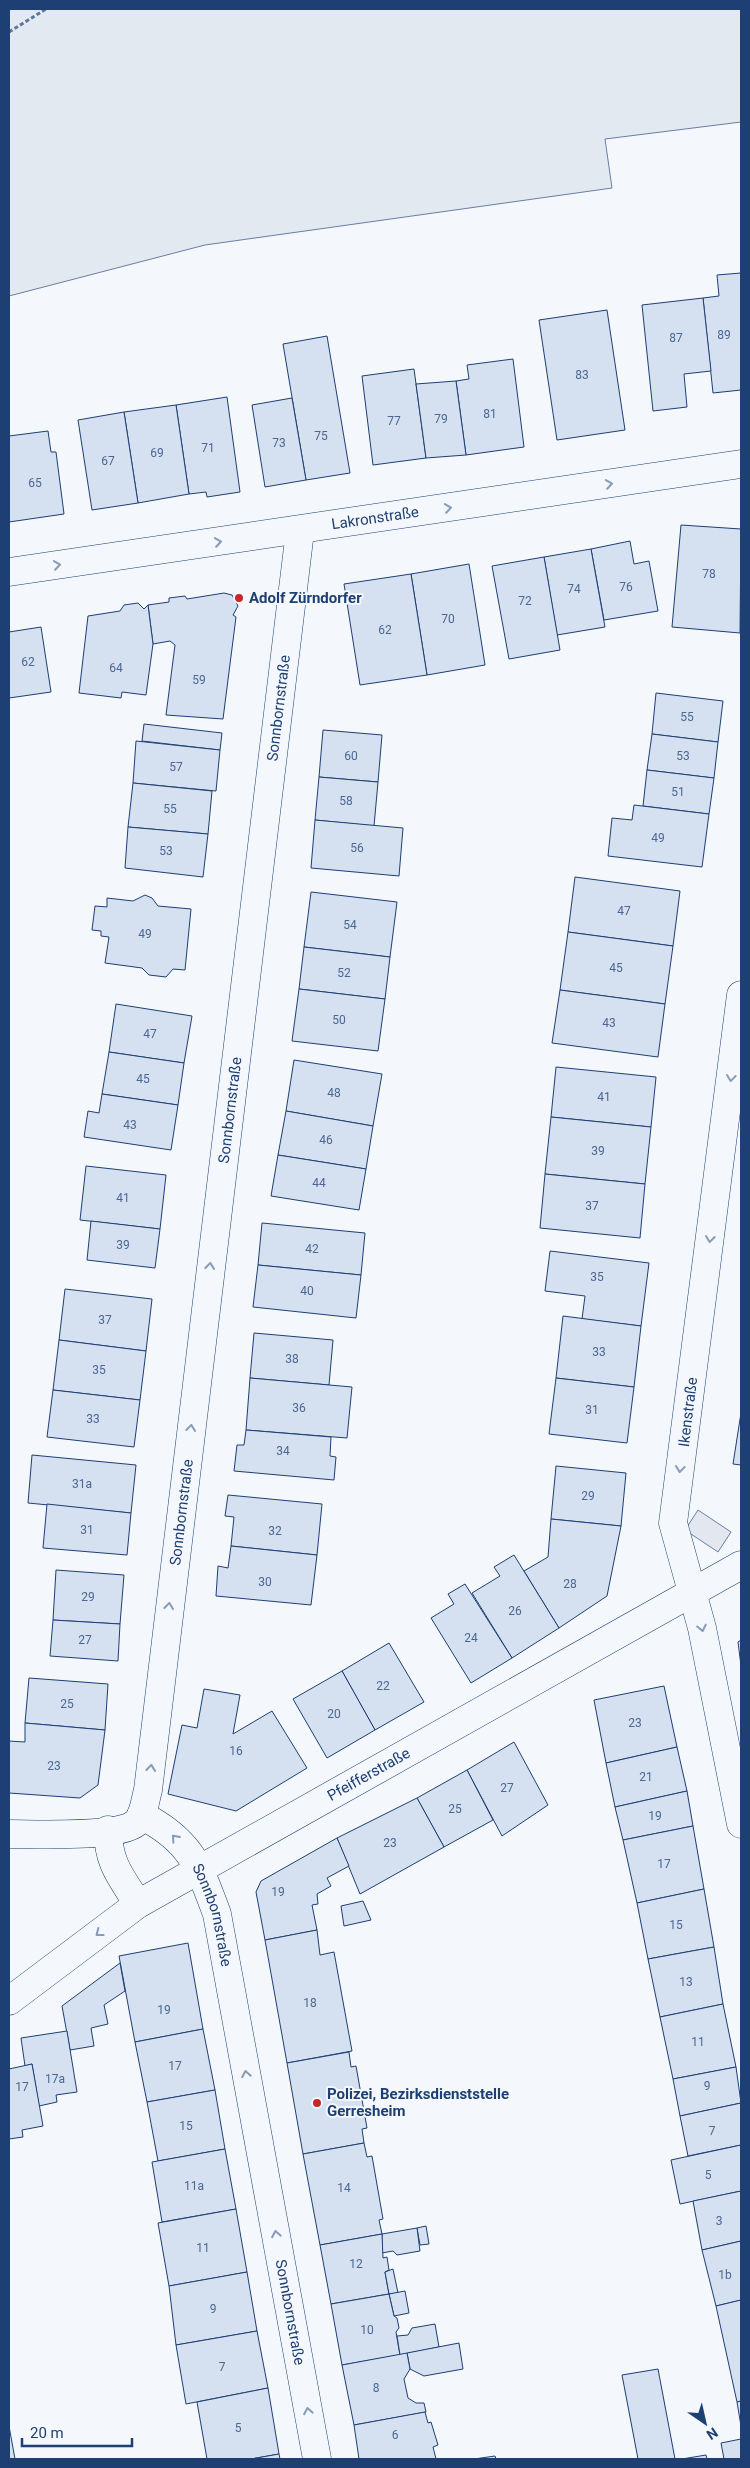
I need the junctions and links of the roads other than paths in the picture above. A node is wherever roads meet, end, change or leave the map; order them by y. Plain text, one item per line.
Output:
1 (741, 464) edge
2 (300, 531) junction
3 (9, 572) edge
4 (741, 995) edge
5 (741, 1564) edge
6 (693, 1591) junction
7 (141, 1816) junction
8 (741, 1824) edge
9 (108, 1830) junction
10 (9, 1834) edge
11 (201, 1870) junction
12 (138, 1904) junction
13 (9, 2001) edge
14 (317, 2459) edge

2 -> 1 street, Lakronstraße
3 -> 2 street, Lakronstraße
7 -> 2 street, Sonnbornstraße
4 -> 6 street, Ikenstraße
5 - 6 street, Pfeifferstraße
6 -> 8 street, Ikenstraße
6 - 11 street, Pfeifferstraße
7 - 9 street
11 -> 7 street, Sonnbornstraße
9 - 10 street
9 - 12 street
11 - 12 street, Pfeifferstraße
14 -> 11 street, Sonnbornstraße
12 -> 13 street, Pfeifferstraße

